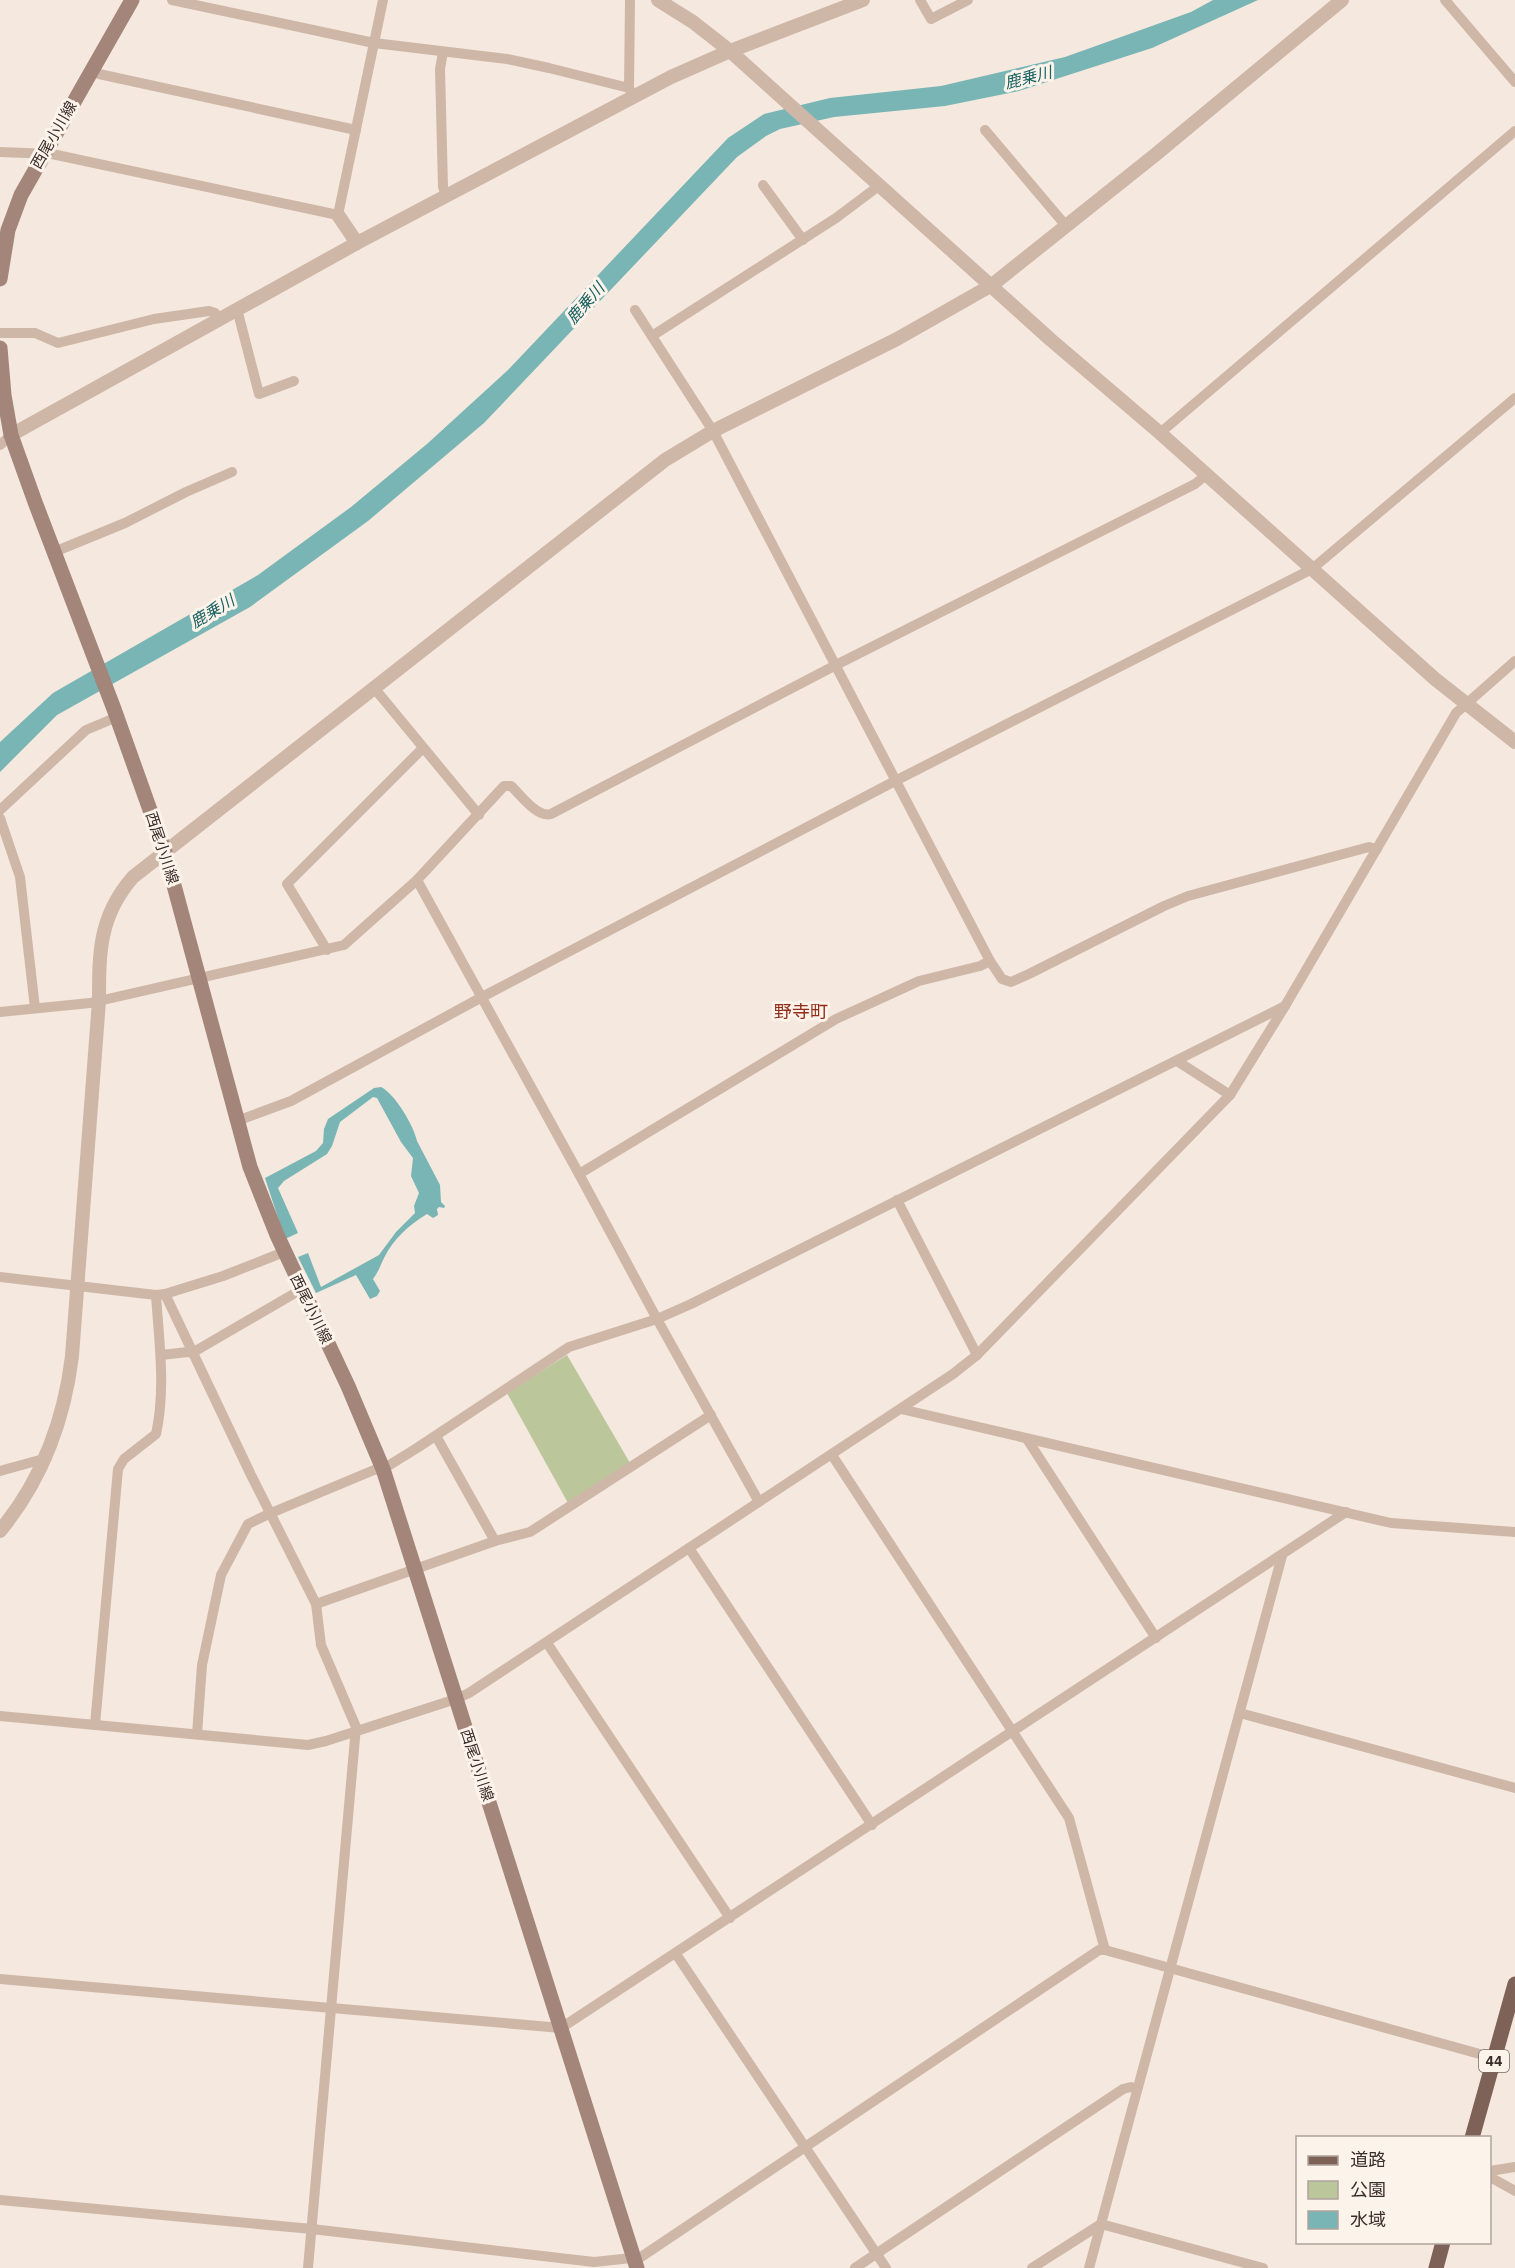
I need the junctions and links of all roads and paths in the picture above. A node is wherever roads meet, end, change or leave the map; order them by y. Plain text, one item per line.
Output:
1 (132, 0) edge
2 (172, 0) edge
3 (383, 0) edge
4 (630, 0) edge
5 (658, 0) edge
6 (863, 0) edge
7 (920, 0) edge
8 (968, 0) edge
9 (1342, 0) edge
10 (1445, 0) edge
11 (675, 4) edge
12 (374, 43) junction
13 (730, 51) junction
14 (443, 52) junction
15 (92, 71) junction
16 (1515, 82) edge
17 (631, 93) junction
18 (356, 130) junction
19 (985, 130) dead end
20 (1515, 131) edge
21 (0, 152) edge
22 (43, 154) junction
23 (763, 185) dead end
24 (880, 185) junction
25 (446, 196) junction
26 (338, 215) junction
27 (1067, 227) junction
28 (803, 240) junction
29 (357, 243) junction
30 (0, 279) edge
31 (992, 285) junction
32 (237, 309) junction
33 (635, 310) dead end
34 (220, 319) junction
35 (0, 333) edge
36 (652, 336) junction
37 (0, 348) edge
38 (294, 381) dead end
39 (1515, 398) edge
40 (713, 431) junction
41 (1160, 433) junction
42 (6, 440) edge
43 (232, 472) dead end
44 (1206, 475) junction
45 (54, 552) junction
46 (1312, 569) junction
47 (1515, 661) edge
48 (836, 665) junction
49 (375, 688) junction
50 (1465, 704) junction
51 (116, 713) junction
52 (1515, 742) edge
53 (423, 748) junction
54 (897, 780) junction
55 (0, 810) edge
56 (479, 815) junction
57 (0, 818) edge
58 (1377, 849) junction
59 (165, 852) junction
60 (417, 880) junction
61 (327, 950) junction
62 (990, 961) junction
63 (200, 978) junction
64 (482, 997) junction
65 (99, 1001) junction
66 (1285, 1006) junction
67 (35, 1008) junction
68 (0, 1012) edge
69 (1177, 1060) junction
70 (1230, 1095) junction
71 (237, 1121) junction
72 (579, 1174) junction
73 (897, 1200) junction
74 (284, 1252) junction
75 (0, 1277) edge
76 (76, 1286) junction
77 (302, 1289) junction
78 (160, 1295) junction
79 (657, 1319) junction
80 (192, 1353) junction
81 (161, 1355) junction
82 (977, 1355) junction
83 (901, 1409) junction
84 (711, 1415) junction
85 (436, 1436) junction
86 (1027, 1439) junction
87 (832, 1455) junction
88 (47, 1458) junction
89 (382, 1469) junction
90 (0, 1471) edge
91 (759, 1502) junction
92 (1346, 1512) junction
93 (271, 1513) junction
94 (0, 1531) edge
95 (1515, 1532) edge
96 (495, 1541) junction
97 (689, 1548) junction
98 (1282, 1556) junction
99 (415, 1570) junction
100 (316, 1604) junction
101 (1156, 1638) junction
102 (547, 1642) junction
103 (456, 1699) junction
104 (1240, 1713) junction
105 (0, 1716) edge
106 (95, 1725) junction
107 (1014, 1731) junction
108 (356, 1732) junction
109 (197, 1734) junction
110 (1515, 1788) edge
111 (872, 1825) junction
112 (730, 1918) junction
113 (1105, 1950) junction
114 (676, 1954) junction
115 (1171, 1969) junction
116 (0, 1979) edge
117 (1515, 1984) edge
118 (332, 2009) junction
119 (561, 2028) junction
120 (1494, 2058) junction
121 (1137, 2089) junction
122 (1473, 2136) edge
123 (805, 2148) junction
124 (1515, 2167) edge
125 (1491, 2171) edge
126 (1491, 2178) edge
127 (1515, 2191) edge
128 (0, 2200) edge
129 (1101, 2224) junction
130 (312, 2229) junction
131 (1442, 2244) edge
132 (876, 2254) junction
133 (636, 2263) edge
134 (308, 2268) edge
135 (855, 2268) edge
136 (886, 2268) edge
137 (1032, 2268) edge
138 (1089, 2268) edge
139 (1263, 2268) edge
140 (1436, 2268) edge

1 - 15 main road, 西尾小川線
2 - 12 street
3 - 12 street
4 - 17 street
5 - 11 street
6 - 13 street
7 - 8 street
9 - 27 street
10 - 16 street
11 - 13 street
12 - 14 street
12 - 18 street
13 - 17 street
13 - 24 street
14 - 17 street
14 - 25 street
15 - 18 street
15 - 22 main road, 西尾小川線
17 - 25 street
18 - 26 street
19 - 27 street
20 - 41 street
21 - 22 street
22 - 26 street
22 - 30 main road, 西尾小川線
23 - 28 street
24 - 28 street
24 - 31 street
25 - 29 street
26 - 29 street
27 - 31 street
28 - 36 street
29 - 32 street
31 - 40 street
31 - 41 street
32 - 34 street
32 - 38 street
33 - 36 street
34 - 35 street
34 - 42 street
36 - 40 street
37 - 42 main road, 西尾小川線
39 - 46 street
40 - 48 street
40 - 49 street
41 - 44 street
42 - 45 main road, 西尾小川線
43 - 45 street
44 - 46 street
44 - 48 street
45 - 51 main road, 西尾小川線
46 - 50 street
46 - 54 street
47 - 50 street
48 - 54 street
48 - 56 street
49 - 53 street
49 - 59 street
50 - 52 street
50 - 58 street
51 - 55 street
51 - 59 main road, 西尾小川線
53 - 56 street
53 - 61 street
54 - 62 street
54 - 64 street
56 - 60 street
57 - 67 street
58 - 62 street
58 - 66 street
59 - 63 main road, 西尾小川線
59 - 65 street
60 - 61 street
60 - 64 street
61 - 63 street
62 - 72 street
63 - 65 street
63 - 71 main road, 西尾小川線
64 - 71 street
64 - 72 street
65 - 67 street
65 - 76 street
66 - 69 street
66 - 70 street
67 - 68 street
69 - 70 street
69 - 73 street
70 - 82 street
71 - 74 main road, 西尾小川線
72 - 79 street
73 - 79 street
73 - 82 street
74 - 77 main road, 西尾小川線
74 - 78 street
75 - 76 street
76 - 78 street
76 - 88 street
77 - 80 street
77 - 89 main road, 西尾小川線
78 - 80 street
78 - 81 street
79 - 84 street
79 - 85 street
80 - 81 street
80 - 93 street
81 - 106 street
82 - 83 street
83 - 86 street
83 - 87 street
84 - 91 street
84 - 96 street
85 - 89 street
85 - 96 street
86 - 92 street
86 - 101 street
87 - 91 street
87 - 107 street
88 - 90 street
88 - 94 street
89 - 93 street
89 - 99 main road, 西尾小川線
91 - 97 street
92 - 95 street
92 - 98 street
93 - 100 street
93 - 109 street
96 - 99 street
97 - 102 street
97 - 111 street
98 - 101 street
98 - 104 street
99 - 100 street
99 - 103 main road, 西尾小川線
100 - 108 street
101 - 107 street
102 - 103 street
102 - 112 street
103 - 108 street
103 - 119 main road, 西尾小川線
104 - 110 street
104 - 115 street
105 - 106 street
106 - 109 street
107 - 111 street
107 - 113 street
108 - 109 street
108 - 118 street
111 - 112 street
112 - 114 street
113 - 115 street
113 - 123 street
114 - 119 street
114 - 123 street
115 - 120 street
115 - 121 street
116 - 118 street
117 - 120 main road, 44
118 - 119 street
118 - 130 street
119 - 133 main road, 西尾小川線
120 - 122 main road, 44
121 - 129 street
121 - 132 street
123 - 132 street
123 - 133 street
124 - 125 street
126 - 127 street
128 - 130 street
129 - 137 street
129 - 138 street
129 - 139 street
130 - 133 street
130 - 134 street
131 - 140 main road
132 - 135 street
132 - 136 street

